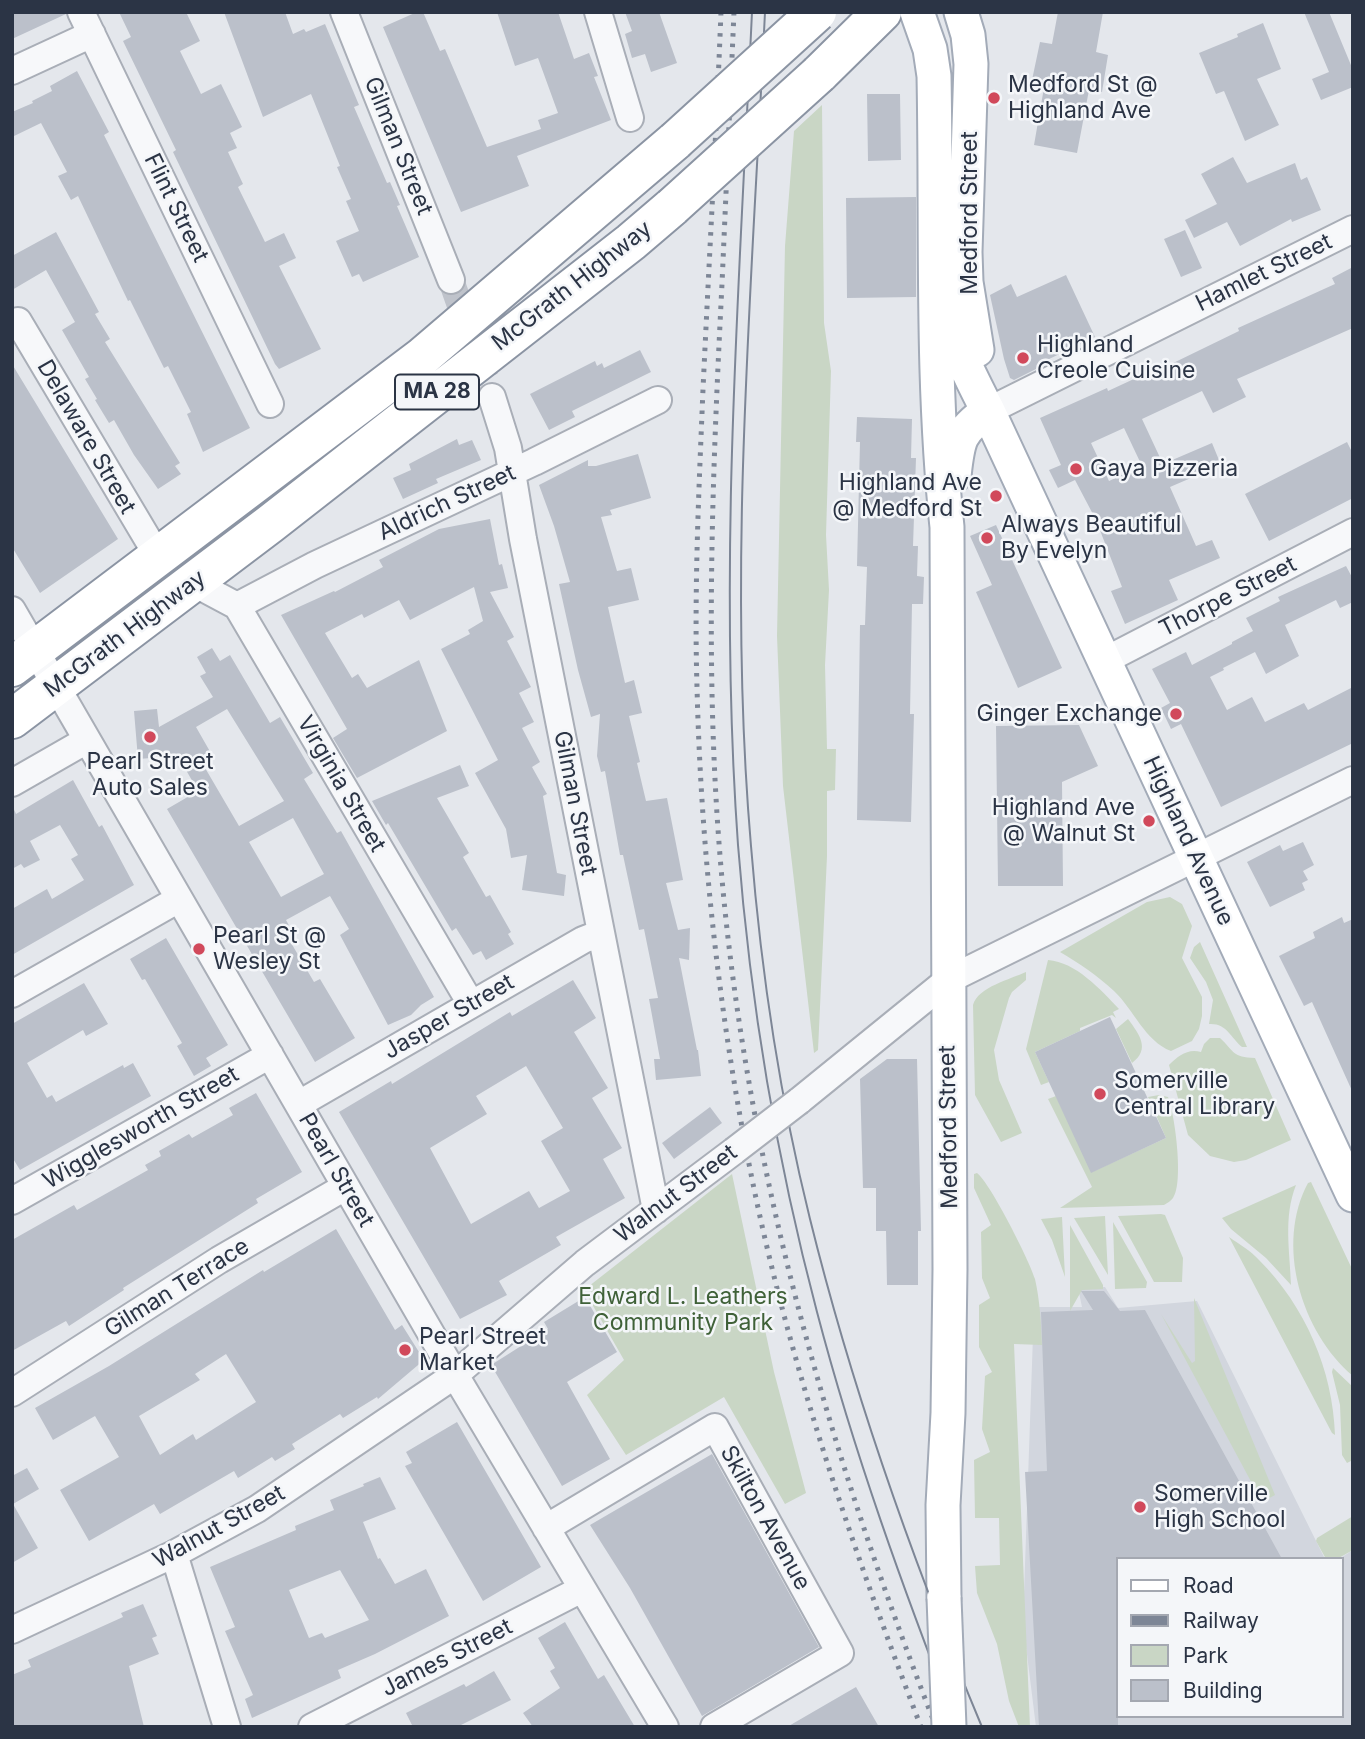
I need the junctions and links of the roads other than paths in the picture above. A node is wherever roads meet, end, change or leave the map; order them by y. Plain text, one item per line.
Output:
1 (344, 12) edge
2 (598, 12) edge
3 (817, 12) edge
4 (882, 12) edge
5 (917, 12) edge
6 (961, 12) edge
7 (87, 23) edge
8 (12, 71) edge
9 (630, 118) dead end
10 (1353, 229) edge
11 (935, 252) junction
12 (452, 280) tunnel mouth
13 (12, 324) edge
14 (492, 397) tunnel mouth
15 (659, 400) dead end
16 (270, 404) dead end
17 (988, 411) junction
18 (511, 473) junction
19 (947, 527) junction
20 (1353, 532) edge
21 (159, 558) junction
22 (192, 582) junction
23 (237, 606) junction
24 (12, 610) edge
25 (23, 658) edge
26 (1104, 661) junction
27 (56, 687) junction
28 (12, 719) edge
29 (88, 740) junction
30 (1353, 780) edge
31 (12, 783) edge
32 (1196, 858) junction
33 (179, 899) junction
34 (601, 933) junction
35 (948, 981) junction
36 (12, 994) edge
37 (471, 1004) junction
38 (270, 1055) junction
39 (299, 1104) junction
40 (345, 1187) junction
41 (1353, 1195) edge
42 (12, 1201) edge
43 (656, 1210) junction
44 (455, 1375) junction
45 (12, 1393) edge
46 (546, 1528) junction
47 (174, 1554) junction
48 (582, 1589) junction
49 (12, 1630) edge
50 (227, 1727) edge
51 (312, 1727) edge
52 (665, 1727) edge
53 (714, 1727) edge
54 (949, 1727) edge

1 - 12 street, Gilman Street
2 - 9 street
3 - 21 highway, McGrath Highway / MA 28, bridge
4 - 22 highway, McGrath Highway / MA 28, bridge
5 - 11 main road, Medford Street
6 - 17 main road, Medford Street
7 - 8 street
7 - 16 street, Flint Street
10 - 17 street, Hamlet Street
11 - 17 main road, Highland Avenue
11 - 19 main road, Medford Street
13 - 21 street, Delaware Street
14 - 18 street, Gilman Street
15 - 18 street, Aldrich Street
17 - 19 main road, Medford Street
17 - 26 main road, Highland Avenue
18 - 23 street, Aldrich Street
18 - 34 street, Gilman Street
19 - 35 main road, Medford Street
20 - 26 street, Thorpe Street
21 - 25 highway, McGrath Highway / MA 28
22 - 23 street
22 - 27 highway, McGrath Highway / MA 28
23 - 37 street, Virginia Street
24 - 25 street, Pearl Street
25 - 27 street, Pearl Street
26 - 32 main road, Highland Avenue
27 - 28 highway, McGrath Highway / MA 28
27 - 29 street, Pearl Street
29 - 31 street
29 - 33 street, Pearl Street
30 - 32 street, Walnut Street
32 - 35 street, Walnut Street
32 - 41 main road, Highland Avenue
33 - 36 street
33 - 38 street, Pearl Street
34 - 37 street, Jasper Street
34 - 43 street, Gilman Street
35 - 43 street, Walnut Street, bridge
35 - 54 main road, Medford Street, bridge
37 - 39 street, Jasper Street
38 - 39 street, Pearl Street
38 - 42 street, Wigglesworth Street
39 - 40 street, Pearl Street
40 - 44 street, Pearl Street
40 - 45 street, Gilman Terrace
43 - 44 street, Walnut Street
44 - 46 street, Pearl Street
44 - 47 street, Walnut Street
46 - 48 street, Pearl Street
46 - 53 street, Skilton Avenue
47 - 49 street, Walnut Street
47 - 50 street
48 - 51 street, James Street
48 - 52 street, Pearl Street

